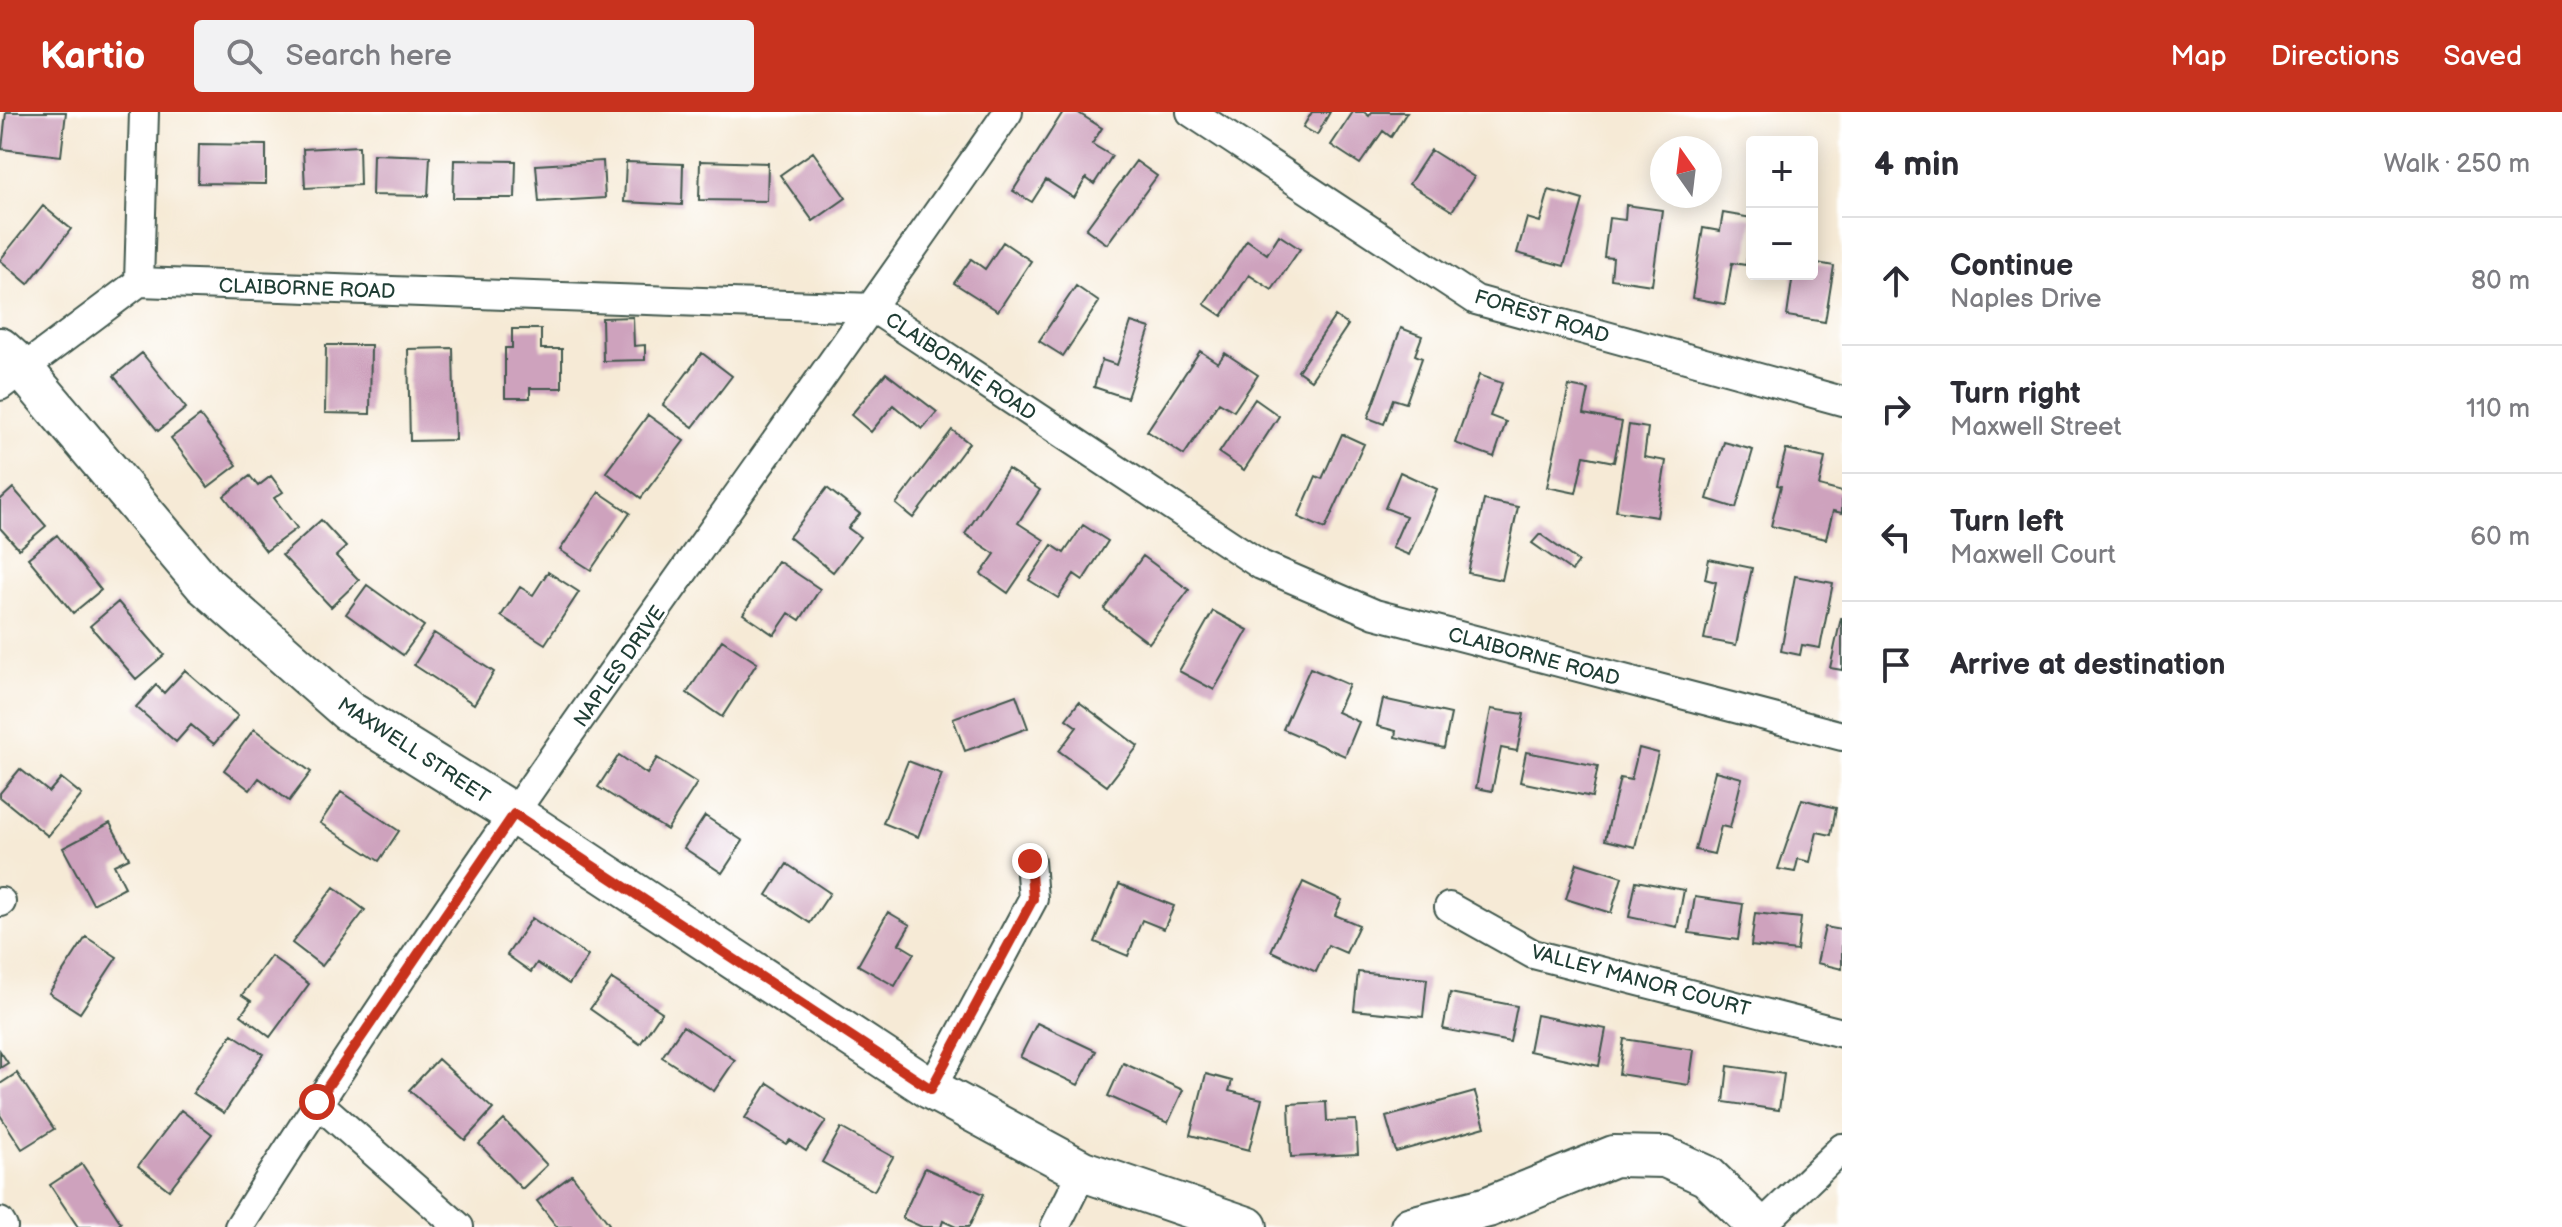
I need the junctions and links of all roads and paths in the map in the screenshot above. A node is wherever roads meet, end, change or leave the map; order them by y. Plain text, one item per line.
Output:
1 (144, 112) edge
2 (1008, 112) edge
3 (1191, 112) edge
4 (139, 282) junction
5 (873, 308) junction
6 (7, 367) edge
7 (1842, 401) edge
8 (1842, 736) edge
9 (514, 814) junction
10 (1030, 861) dead end
11 (1449, 907) dead end
12 (1842, 1033) edge
13 (931, 1089) junction
14 (317, 1102) junction
15 (1842, 1148) edge
16 (1083, 1171) junction
17 (239, 1227) edge
18 (459, 1227) edge
19 (1055, 1227) edge
20 (1247, 1227) edge
21 (1411, 1227) edge
22 (1760, 1227) edge

1 - 4 street
2 - 5 street, NAPLES DRIVE
3 - 7 street, FOREST ROAD
4 - 5 street, CLAIBORNE ROAD
4 - 6 street
5 - 8 street, CLAIBORNE ROAD
5 - 9 street, NAPLES DRIVE
6 - 9 street, MAXWELL STREET
9 - 13 street, MAXWELL STREET
9 - 14 street, NAPLES DRIVE
10 - 13 street
11 - 12 street, VALLEY MANOR COURT
13 - 16 street, MAXWELL STREET
14 - 17 street, NAPLES DRIVE
14 - 18 street
15 - 22 street
16 - 19 street
16 - 20 street, MAXWELL STREET
21 - 22 street

